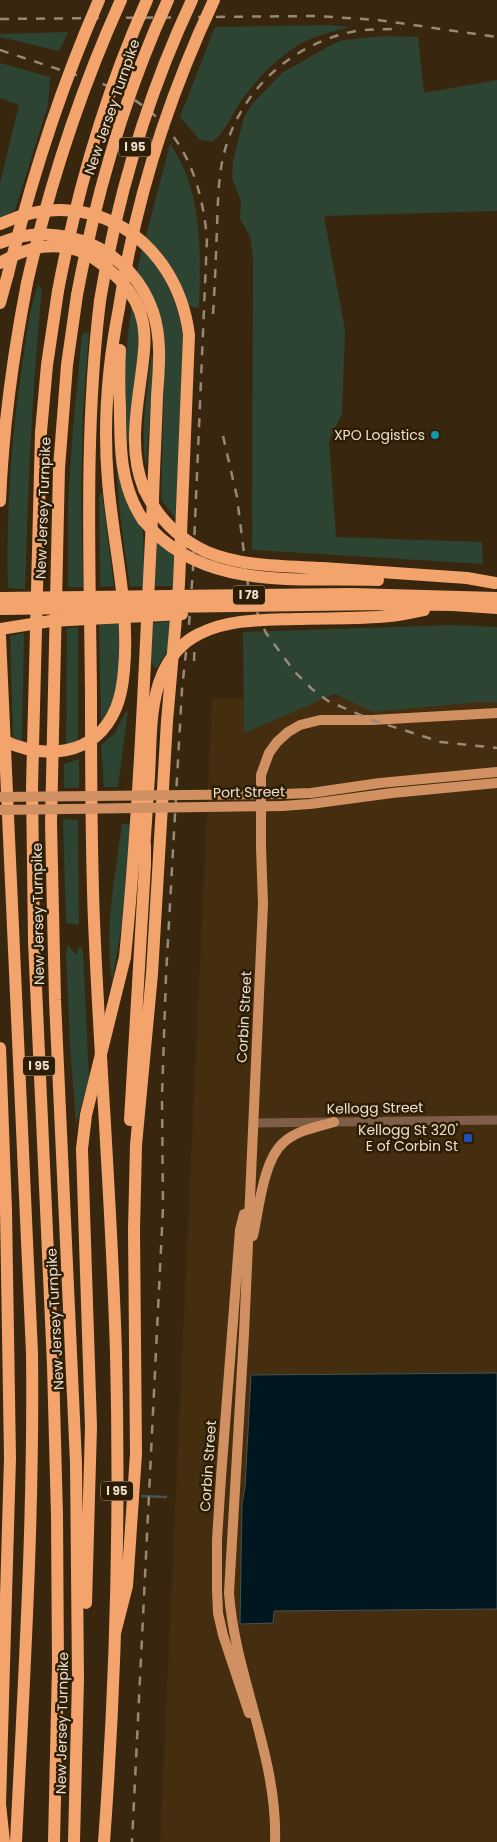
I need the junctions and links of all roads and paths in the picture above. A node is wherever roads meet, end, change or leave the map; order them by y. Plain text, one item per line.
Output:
1 (99, 0) edge
2 (121, 0) edge
3 (147, 0) edge
4 (168, 0) edge
5 (192, 0) edge
6 (214, 0) edge
7 (23, 215) junction
8 (0, 224) edge
9 (0, 243) edge
10 (0, 263) edge
11 (0, 303) edge
12 (119, 308) junction
13 (0, 501) edge
14 (496, 583) edge
15 (0, 598) edge
16 (497, 598) edge
17 (303, 605) junction
18 (453, 605) junction
19 (497, 608) edge
20 (0, 609) edge
21 (0, 629) edge
22 (0, 636) edge
23 (497, 713) edge
24 (0, 739) edge
25 (497, 772) edge
26 (497, 783) edge
27 (0, 797) edge
28 (0, 810) edge
29 (145, 845) junction
30 (125, 957) junction
31 (0, 1048) edge
32 (497, 1120) edge
33 (334, 1122) junction
34 (253, 1123) junction
35 (250, 1188) junction
36 (134, 1230) junction
37 (247, 1261) junction
38 (8, 1421) junction
39 (0, 1524) edge
40 (115, 1633) junction
41 (78, 1645) junction
42 (260, 1739) junction
43 (4, 1842) edge
44 (16, 1842) edge
45 (54, 1842) edge
46 (74, 1842) edge
47 (104, 1842) edge
48 (275, 1842) edge

1 - 7 highway, bridge
2 - 13 highway, bridge
3 - 45 highway, New Jersey Turnpike / I 95, bridge
4 - 41 highway, New Jersey Turnpike / I 95, bridge
5 - 40 highway, I 95, bridge
6 - 12 highway, bridge
7 - 8 highway
7 - 11 highway, bridge
7 - 36 highway
9 - 30 highway
10 - 14 highway, bridge
12 - 14 highway, bridge
12 - 24 highway, bridge
15 - 16 highway, I 78, bridge
17 - 18 highway, I 78, bridge
17 - 20 highway, I 78, bridge
17 - 21 highway, bridge
18 - 19 highway, I 78
18 - 29 highway, bridge
22 - 44 highway, New Jersey Turnpike / I 95
23 - 34 main road, Corbin Street
25 - 27 main road, Port Street, bridge
26 - 28 main road, Port Street, bridge
29 - 30 highway
29 - 36 highway
30 - 41 highway, bridge
31 - 38 highway
32 - 33 street, Kellogg Street
33 - 34 street, Kellogg Street
33 - 37 main road
34 - 35 main road, Corbin Street
35 - 37 main road, Corbin Street
35 - 42 main road, Corbin Street
36 - 40 highway
37 - 42 main road, Corbin Street
38 - 39 highway
38 - 43 highway
40 - 47 highway, I 95
41 - 46 highway, New Jersey Turnpike / I 95
42 - 48 main road, Corbin Street

